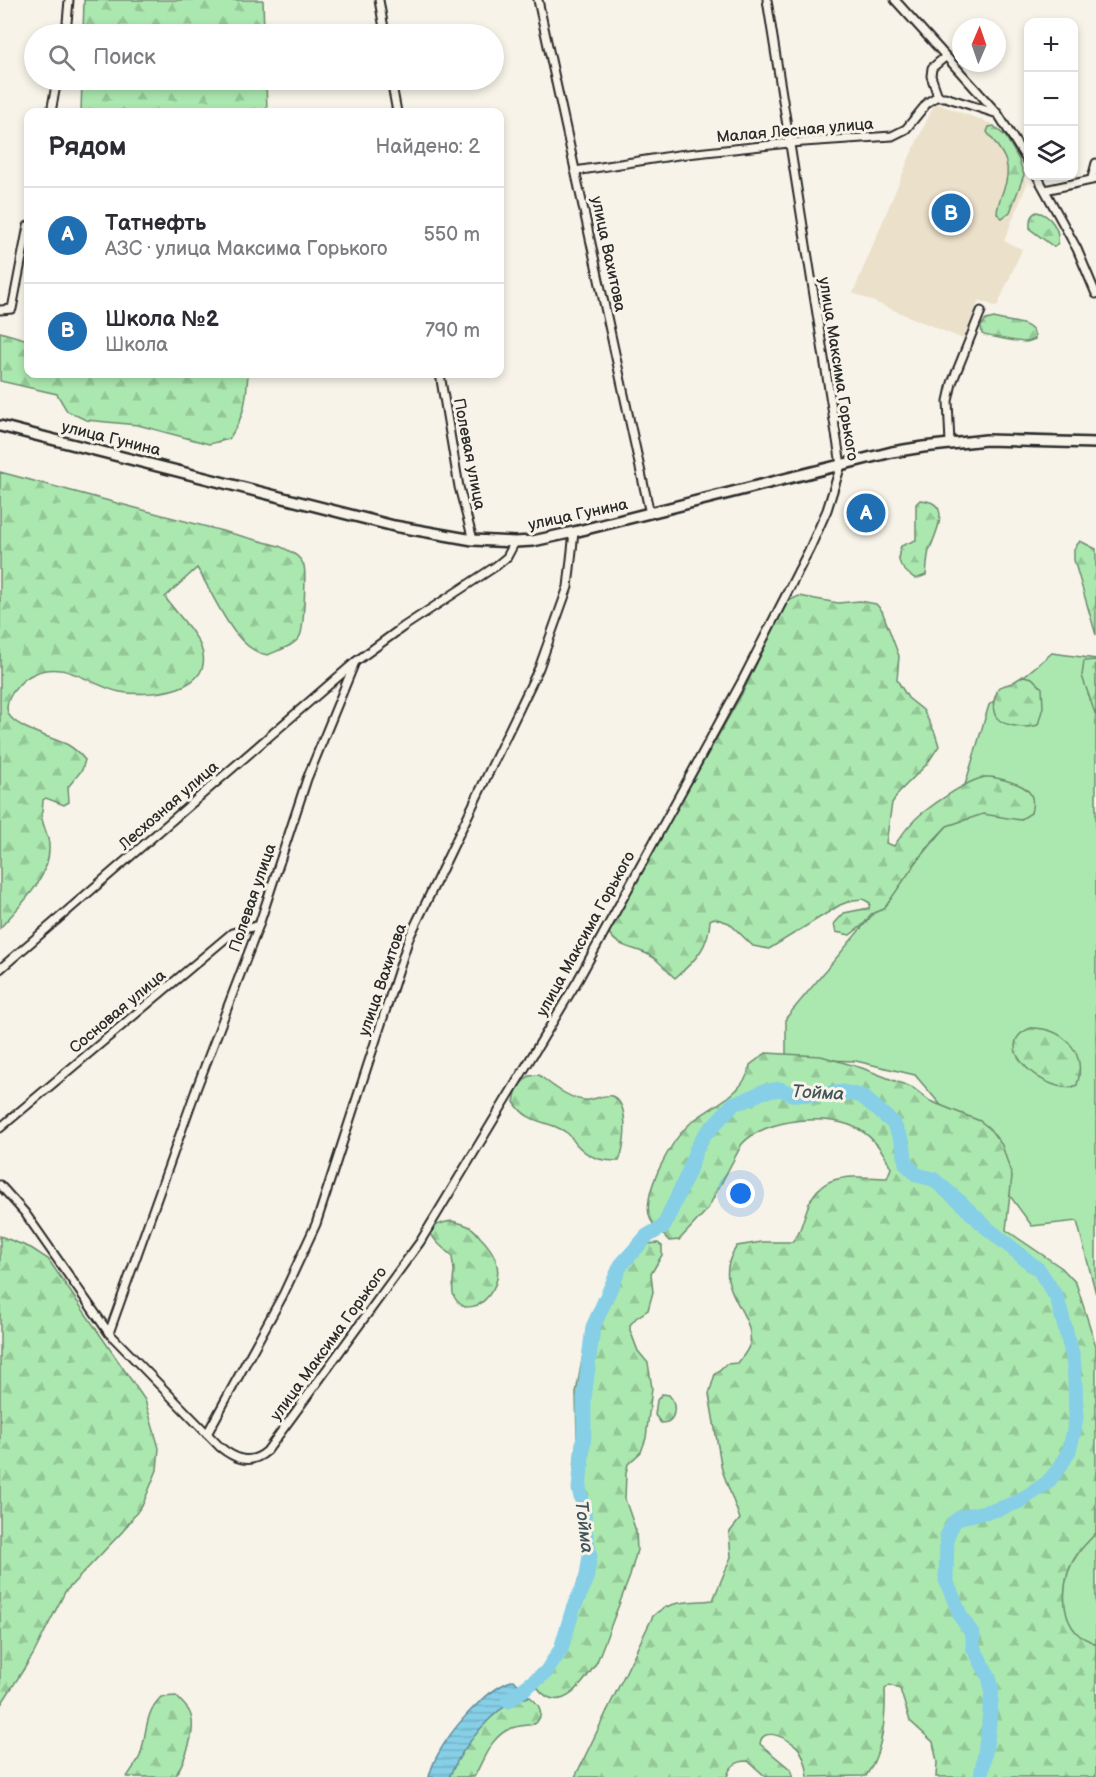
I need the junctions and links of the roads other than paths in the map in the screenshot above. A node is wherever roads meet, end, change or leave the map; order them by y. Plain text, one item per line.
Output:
1 (69, 0) edge
2 (380, 0) edge
3 (538, 0) edge
4 (767, 0) edge
5 (895, 0) edge
6 (67, 24) edge
7 (384, 24) edge
8 (945, 57) junction
9 (55, 90) edge
10 (394, 90) edge
11 (938, 96) junction
12 (52, 108) edge
13 (396, 108) edge
14 (998, 114) junction
15 (789, 143) junction
16 (1024, 154) edge
17 (1096, 163) edge
18 (575, 171) junction
19 (1094, 178) edge
20 (1039, 180) edge
21 (1045, 190) junction
22 (24, 247) edge
23 (1096, 294) edge
24 (0, 310) edge
25 (981, 311) dead end
26 (441, 378) edge
27 (0, 426) edge
28 (950, 443) junction
29 (1096, 443) edge
30 (841, 465) junction
31 (651, 514) junction
32 (574, 532) junction
33 (473, 540) junction
34 (515, 543) junction
35 (355, 662) junction
36 (259, 925) junction
37 (0, 969) edge
38 (0, 1128) edge
39 (0, 1185) edge
40 (109, 1333) junction
41 (207, 1434) junction

1 - 6 street
2 - 7 street
3 - 18 street, улица Вахитова
4 - 15 street, улица Максима Горького
5 - 8 street
8 - 11 street
8 - 14 street
9 - 12 street
10 - 13 street
11 - 14 street
11 - 15 street, Малая Лесная улица
14 - 16 street
15 - 18 street, Малая Лесная улица
15 - 30 street, улица Максима Горького
17 - 19 street
18 - 31 street, улица Вахитова
19 - 21 street
20 - 21 street
21 - 23 street
22 - 24 street
25 - 28 street
26 - 33 street, Полевая улица
27 - 33 main road, улица Гунина
28 - 29 main road, улица Гунина
28 - 30 main road, улица Гунина
30 - 31 main road, улица Гунина
30 - 41 street, улица Максима Горького
31 - 32 main road, улица Гунина
32 - 34 main road, улица Гунина
32 - 41 street, улица Вахитова
33 - 34 main road, улица Гунина
34 - 35 street
35 - 36 street, Полевая улица
35 - 37 street, Лесхозная улица
36 - 38 street, Сосновая улица
36 - 40 street, Полевая улица
39 - 40 street, улица Максима Горького
40 - 41 street, улица Максима Горького

